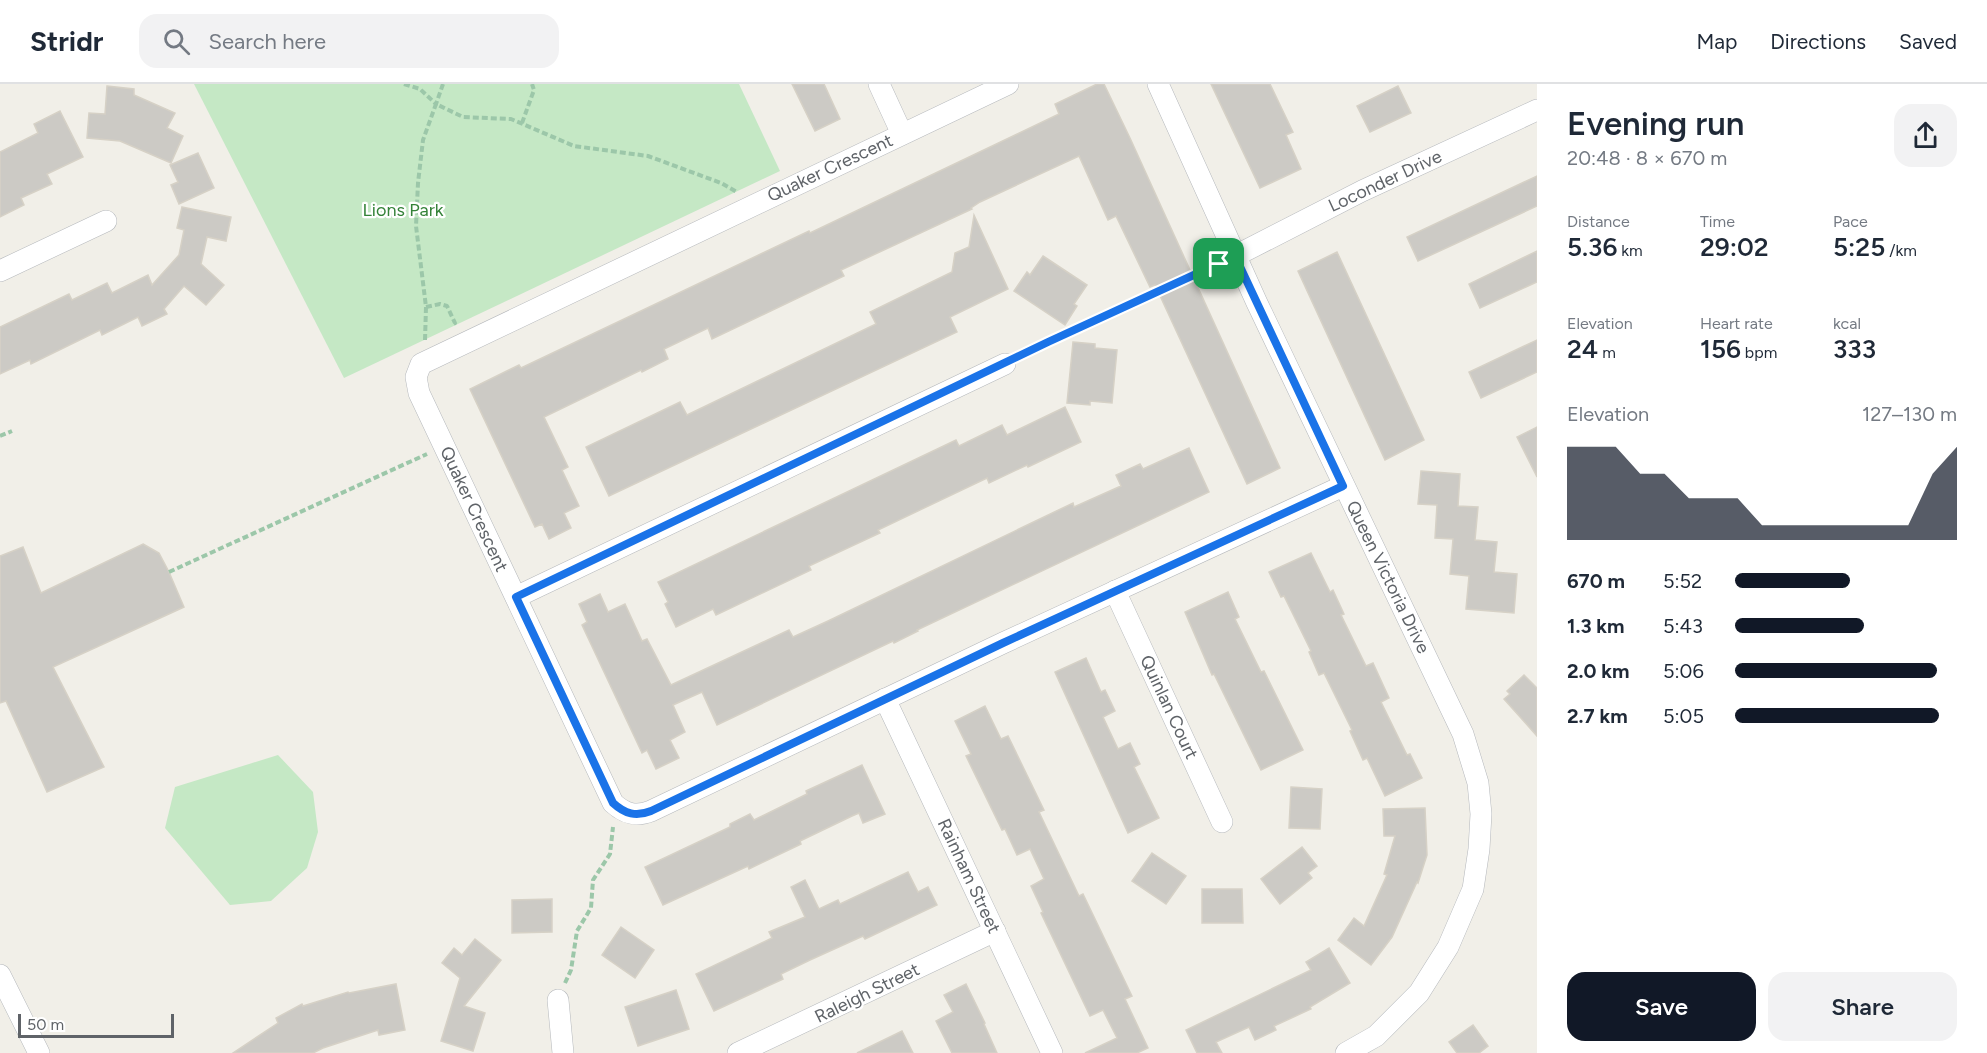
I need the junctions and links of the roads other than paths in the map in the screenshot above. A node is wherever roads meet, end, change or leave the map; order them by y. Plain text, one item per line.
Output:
1 (879, 84) edge
2 (1008, 84) edge
3 (1158, 84) edge
4 (1537, 110) edge
5 (902, 134) junction
6 (106, 221) dead end
7 (1235, 256) junction
8 (0, 272) edge
9 (1005, 364) road end
10 (1343, 486) junction
11 (1115, 591) junction
12 (516, 597) junction
13 (885, 699) junction
14 (1222, 822) dead end
15 (995, 931) junction
16 (0, 975) edge
17 (558, 1000) road end
18 (39, 1053) edge
19 (563, 1053) edge
20 (738, 1053) edge
21 (1052, 1053) edge
22 (1346, 1053) edge

1 - 5 street
2 - 5 street, Quaker Crescent
3 - 7 street, Queen Victoria Drive
4 - 7 street, Loconder Drive
5 - 12 street, Quaker Crescent
6 - 8 street
7 - 10 street, Queen Victoria Drive
9 - 12 street
10 - 11 street
10 - 22 street, Queen Victoria Drive
11 - 13 street
11 - 14 street, Quinlan Court
12 - 13 street, Quaker Crescent
13 - 15 street, Rainham Street
15 - 20 street, Raleigh Street
15 - 21 street, Rainham Street
16 - 18 street
17 - 19 street

